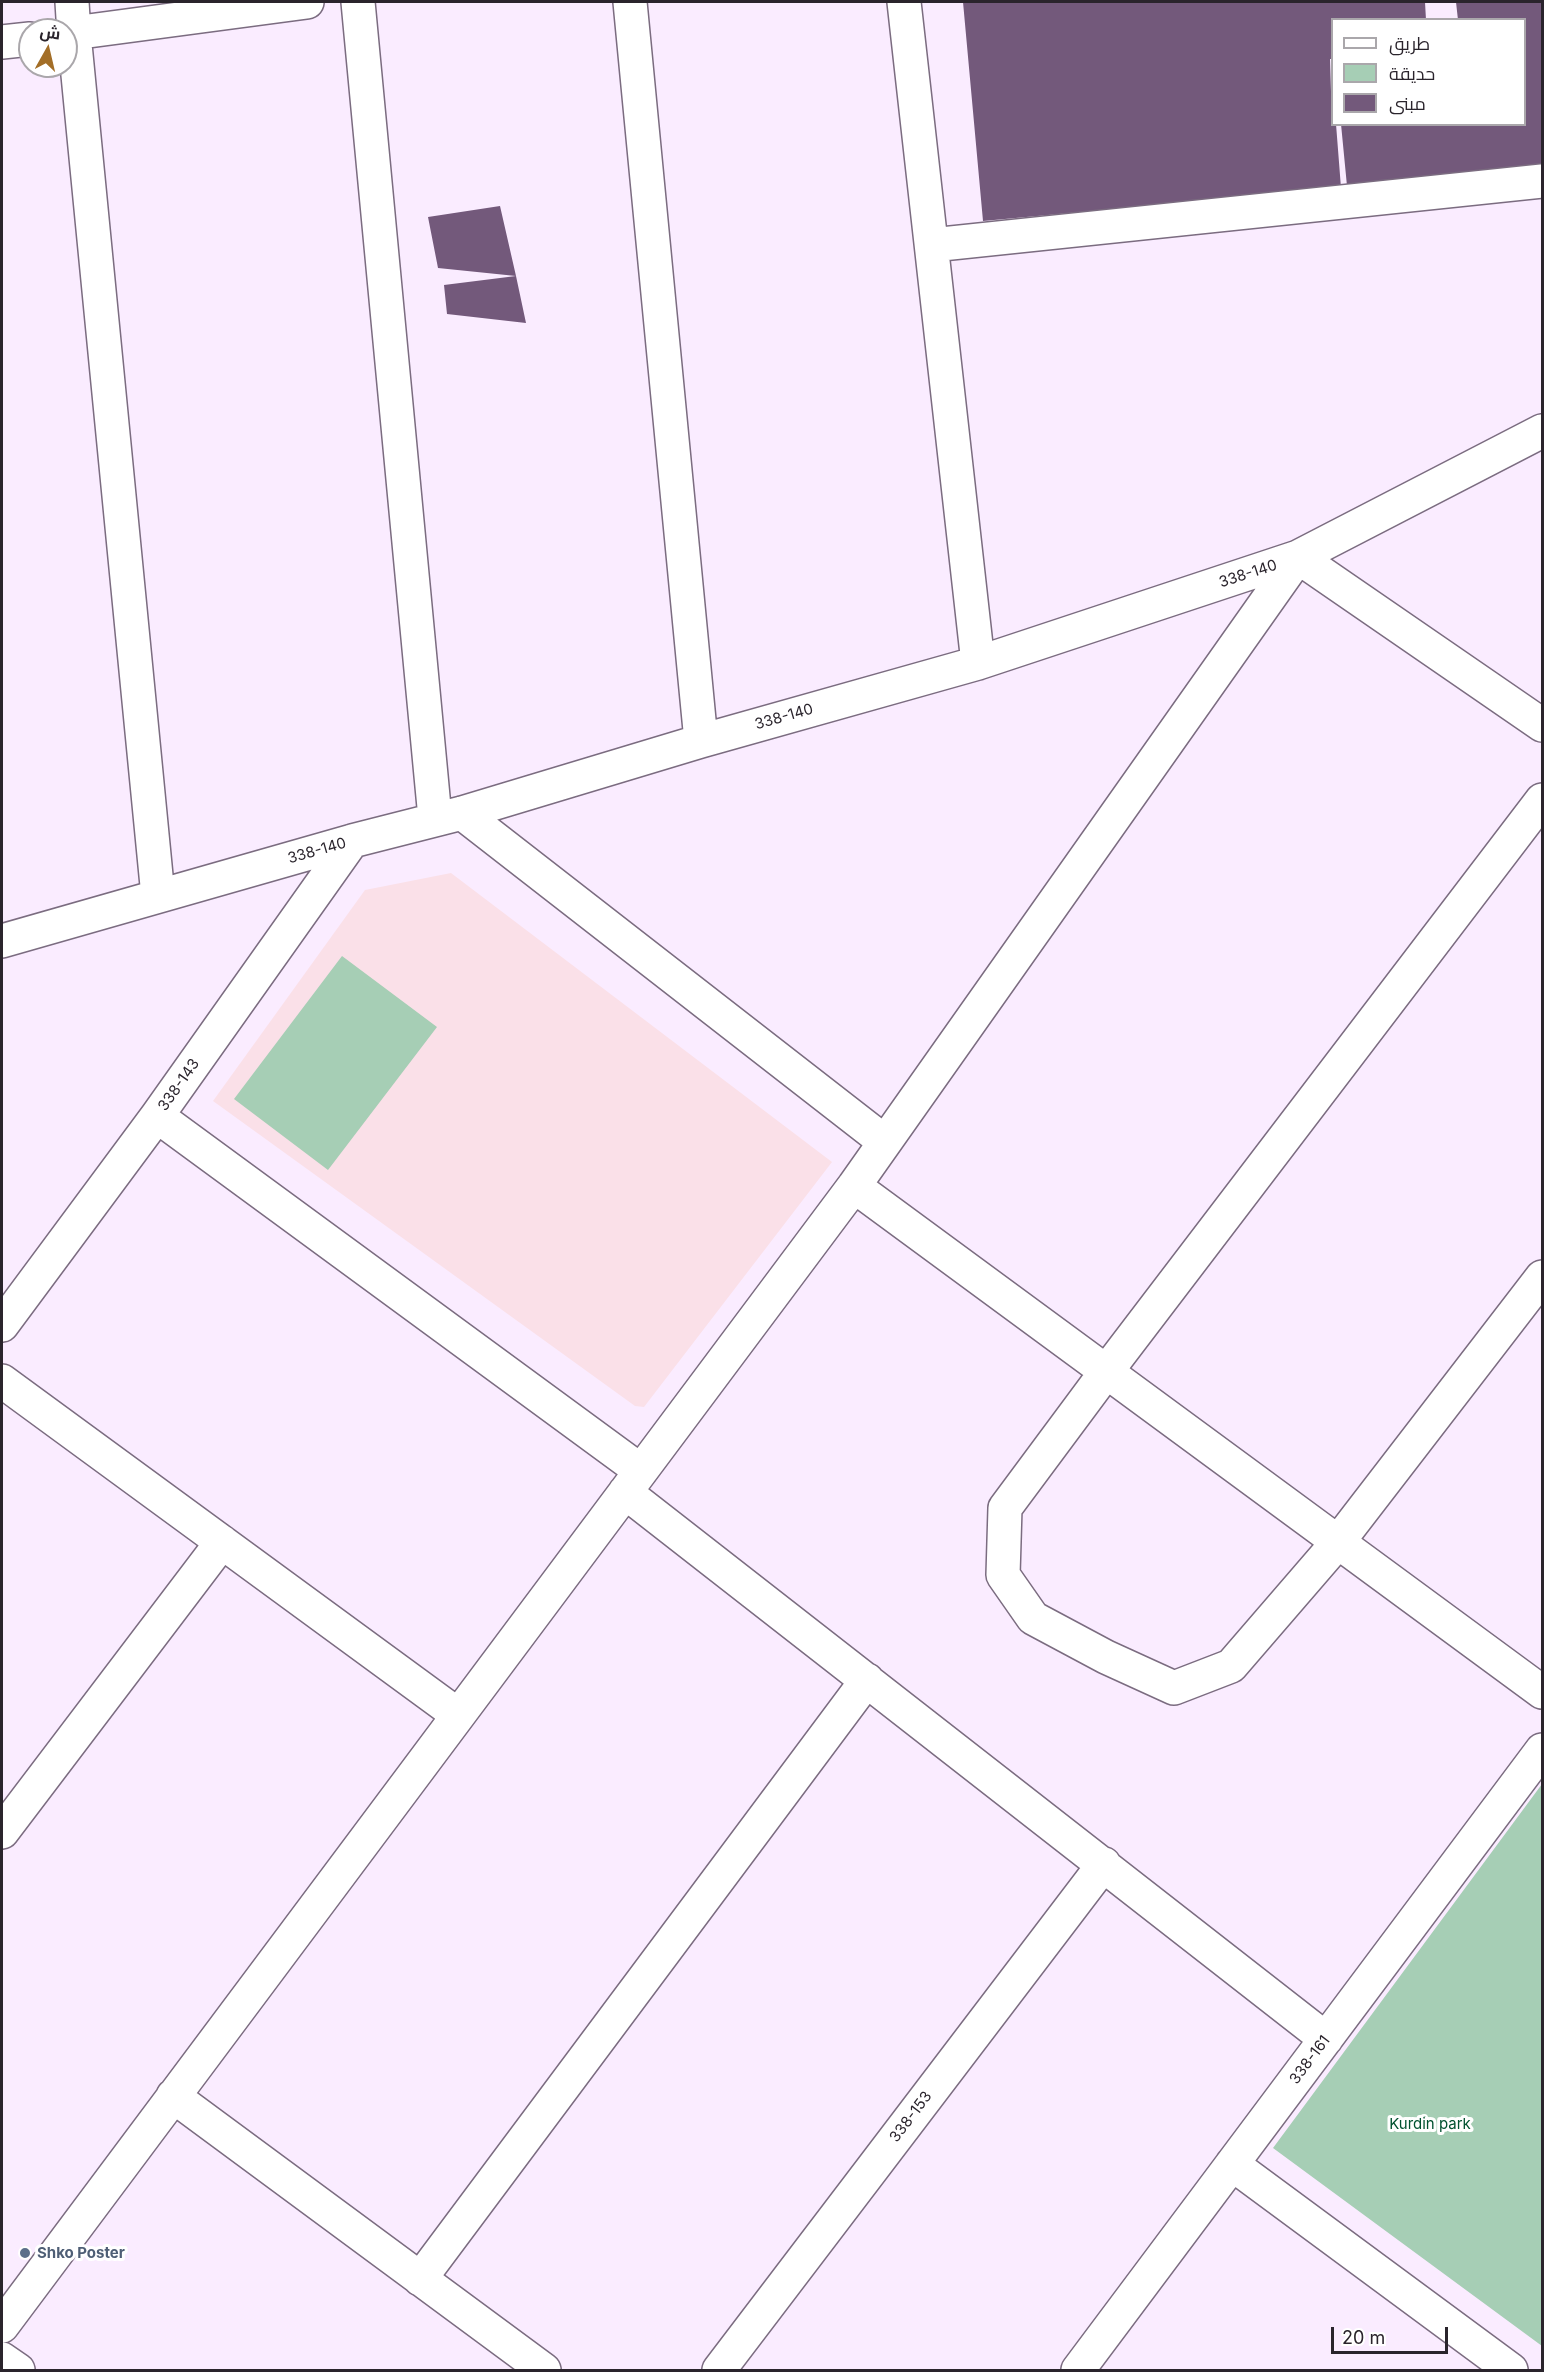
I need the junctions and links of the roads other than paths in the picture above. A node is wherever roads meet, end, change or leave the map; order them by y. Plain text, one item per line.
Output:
1 (72, 2) edge
2 (307, 2) edge
3 (358, 2) edge
4 (630, 2) edge
5 (904, 2) edge
6 (71, 18) edge
7 (78, 33) edge
8 (18, 40) edge
9 (2, 42) edge
10 (74, 78) edge
11 (1542, 181) edge
12 (932, 245) junction
13 (1542, 431) edge
14 (1298, 558) junction
15 (978, 663) junction
16 (1542, 725) edge
17 (701, 741) junction
18 (1542, 800) edge
19 (448, 815) junction
20 (352, 841) junction
21 (158, 896) junction
22 (2, 941) edge
23 (157, 1116) junction
24 (885, 1142) junction
25 (854, 1186) junction
26 (1542, 1276) edge
27 (2, 1326) edge
28 (1106, 1372) junction
29 (2, 1380) edge
30 (633, 1482) junction
31 (222, 1542) junction
32 (1338, 1542) junction
33 (867, 1680) junction
34 (1542, 1692) edge
35 (458, 1716) junction
36 (1542, 1750) edge
37 (2, 1832) edge
38 (1104, 1864) junction
39 (1326, 2039) junction
40 (173, 2096) junction
41 (1232, 2164) junction
42 (420, 2279) junction
43 (2, 2326) edge
44 (2, 2359) edge
45 (18, 2370) edge
46 (544, 2370) edge
47 (719, 2370) edge
48 (1078, 2370) edge
49 (1510, 2370) edge

1 - 6 street
2 - 7 street
3 - 19 street
4 - 17 street
5 - 12 street
8 - 9 street
10 - 21 street
11 - 12 street
12 - 15 street
13 - 14 street, 338-140
14 - 15 street, 338-140
14 - 16 street
14 - 24 street
15 - 17 street, 338-140
17 - 19 street, 338-140
18 - 28 street
19 - 20 street, 338-140
19 - 24 street
20 - 21 street, 338-140
20 - 23 street, 338-143
21 - 22 street, 338-140
23 - 27 street, 338-143
23 - 30 street
24 - 25 street
25 - 28 street
25 - 30 street
26 - 32 street
28 - 32 street
28 - 32 street
29 - 31 street
30 - 33 street
30 - 35 street
31 - 35 street
31 - 37 street
32 - 34 street
33 - 38 street
33 - 42 street
35 - 40 street
36 - 39 street, 338-161
38 - 39 street
38 - 47 street, 338-153
39 - 41 street, 338-161
40 - 42 street
40 - 43 street
41 - 48 street, 338-161
41 - 49 street
42 - 46 street
44 - 45 street

